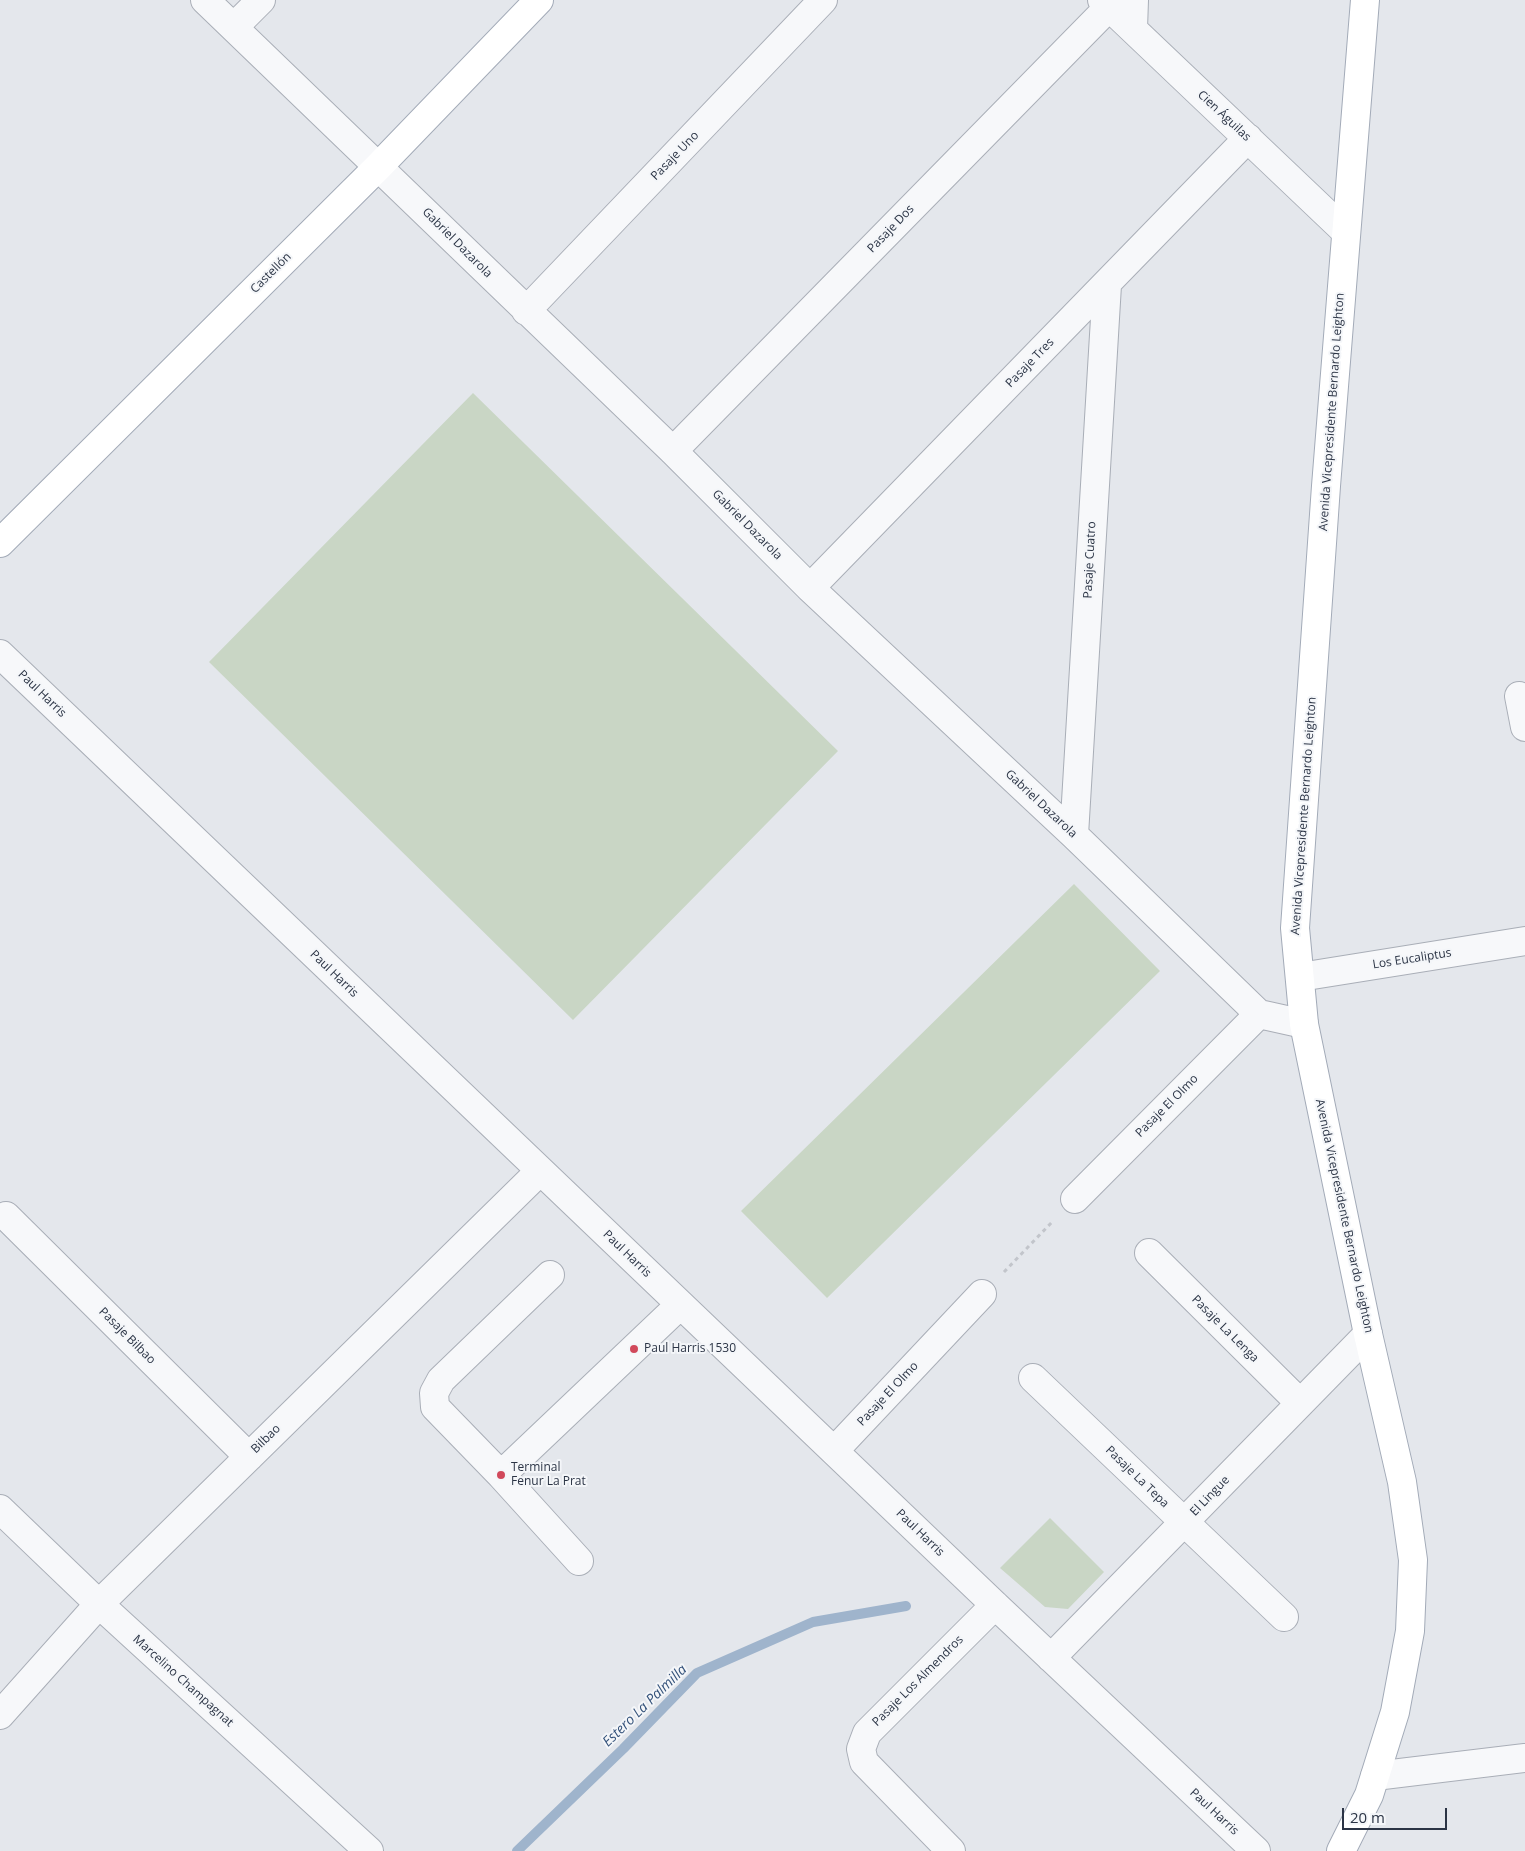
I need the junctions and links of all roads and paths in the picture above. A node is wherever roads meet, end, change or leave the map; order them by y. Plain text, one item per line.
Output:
1 (206, 0) edge
2 (261, 0) edge
3 (539, 0) edge
4 (823, 0) edge
5 (1365, 0) edge
6 (1115, 2) edge
7 (234, 27) junction
8 (1248, 138) junction
9 (379, 166) junction
10 (1346, 232) junction
11 (1107, 285) junction
12 (526, 311) junction
13 (673, 451) junction
14 (0, 543) edge
15 (810, 588) junction
16 (0, 654) edge
17 (1519, 696) dead end
18 (1525, 727) edge
19 (1074, 835) junction
20 (1525, 941) edge
21 (1300, 977) junction
22 (1259, 1014) junction
23 (1304, 1024) junction
24 (540, 1170) junction
25 (1074, 1198) joint
26 (6, 1216) dead end
27 (1149, 1253) dead end
28 (550, 1275) dead end
29 (982, 1294) joint
30 (680, 1305) junction
31 (1368, 1334) junction
32 (1033, 1378) dead end
33 (1300, 1403) junction
34 (834, 1450) junction
35 (249, 1456) junction
36 (501, 1475) junction
37 (0, 1509) edge
38 (1184, 1522) junction
39 (579, 1561) dead end
40 (99, 1604) junction
41 (995, 1605) junction
42 (1284, 1617) dead end
43 (1051, 1658) junction
44 (0, 1715) edge
45 (1525, 1758) edge
46 (1375, 1776) junction
47 (369, 1851) edge
48 (951, 1851) edge
49 (1256, 1851) edge
50 (1341, 1851) edge

1 - 7 street, Gabriel Dazarola
2 - 7 street
3 - 9 main road, Castellón
4 - 12 street, Pasaje Uno
5 - 10 main road, Avenida Vicepresidente Bernardo Leighton
6 - 8 street, Cien Águilas
6 - 13 street, Pasaje Dos
7 - 9 street, Gabriel Dazarola
8 - 10 street, Cien Águilas
8 - 11 street, Pasaje Tres
9 - 12 street, Gabriel Dazarola
9 - 14 main road, Castellón
10 - 21 main road, Avenida Vicepresidente Bernardo Leighton
11 - 15 street, Pasaje Tres
11 - 19 street, Pasaje Cuatro
12 - 13 street, Gabriel Dazarola
13 - 15 street, Gabriel Dazarola
15 - 19 street, Gabriel Dazarola
16 - 24 street, Paul Harris
17 - 18 street
19 - 22 street, Gabriel Dazarola
20 - 21 street, Los Eucaliptus
21 - 23 main road, Avenida Vicepresidente Bernardo Leighton
22 - 23 street
22 - 25 street, Pasaje El Olmo
23 - 31 main road, Avenida Vicepresidente Bernardo Leighton
24 - 30 street, Paul Harris
24 - 35 street, Bilbao
25 - 29 path
26 - 35 street, Pasaje Bilbao
27 - 33 street, Pasaje La Lenga
28 - 36 street
29 - 34 street, Pasaje El Olmo
30 - 34 street, Paul Harris
30 - 36 street
31 - 33 street, El Lingue
31 - 46 main road, Avenida Vicepresidente Bernardo Leighton
32 - 38 street, Pasaje La Tepa
33 - 38 street, El Lingue
34 - 41 street, Paul Harris
35 - 40 street, Bilbao
36 - 39 street
37 - 40 street, Marcelino Champagnat
38 - 42 street, Pasaje La Tepa
38 - 43 street, El Lingue
40 - 44 street, Bilbao
40 - 47 street, Marcelino Champagnat
41 - 43 street, Paul Harris
41 - 48 street, Pasaje Los Almendros
43 - 49 street, Paul Harris
45 - 46 street
46 - 50 main road, Avenida Vicepresidente Bernardo Leighton

